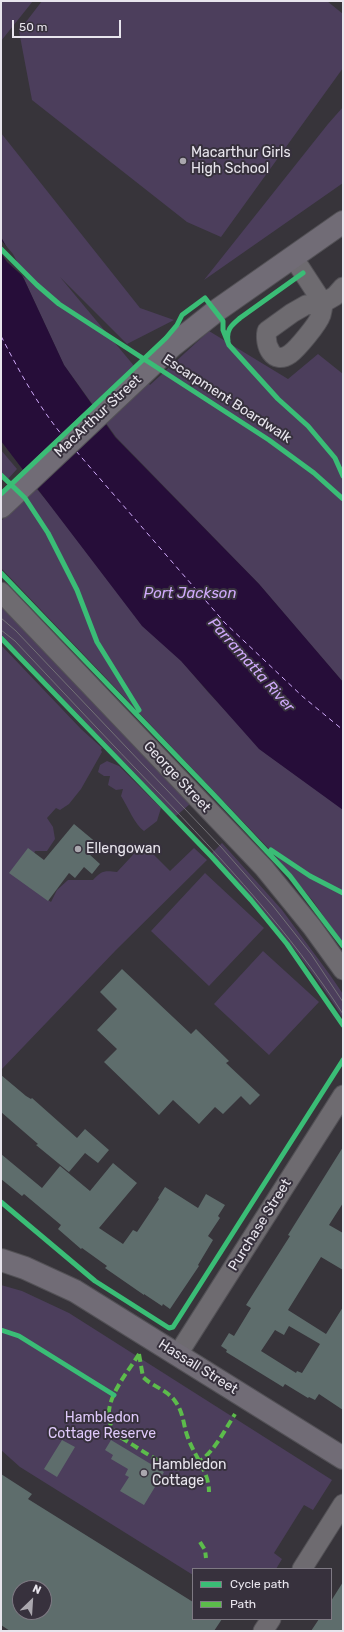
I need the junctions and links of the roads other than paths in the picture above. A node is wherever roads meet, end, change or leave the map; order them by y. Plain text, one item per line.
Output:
1 (343, 222) edge
2 (293, 257) junction
3 (343, 287) edge
4 (1, 507) edge
5 (1, 592) edge
6 (343, 970) edge
7 (343, 1096) edge
8 (338, 1116) edge
9 (1, 1260) edge
10 (178, 1354) junction
11 (343, 1458) edge
12 (343, 1504) edge
13 (303, 1568) edge
14 (270, 1620) edge
15 (263, 1631) edge

1 - 2 main road, MacArthur Street
2 - 3 street
2 - 4 main road, MacArthur Street
5 - 6 street, George Street
7 - 8 street, Purchase Street
8 - 10 street, Purchase Street
9 - 10 main road, Hassall Street
10 - 11 main road, Hassall Street
12 - 13 street
14 - 15 street

